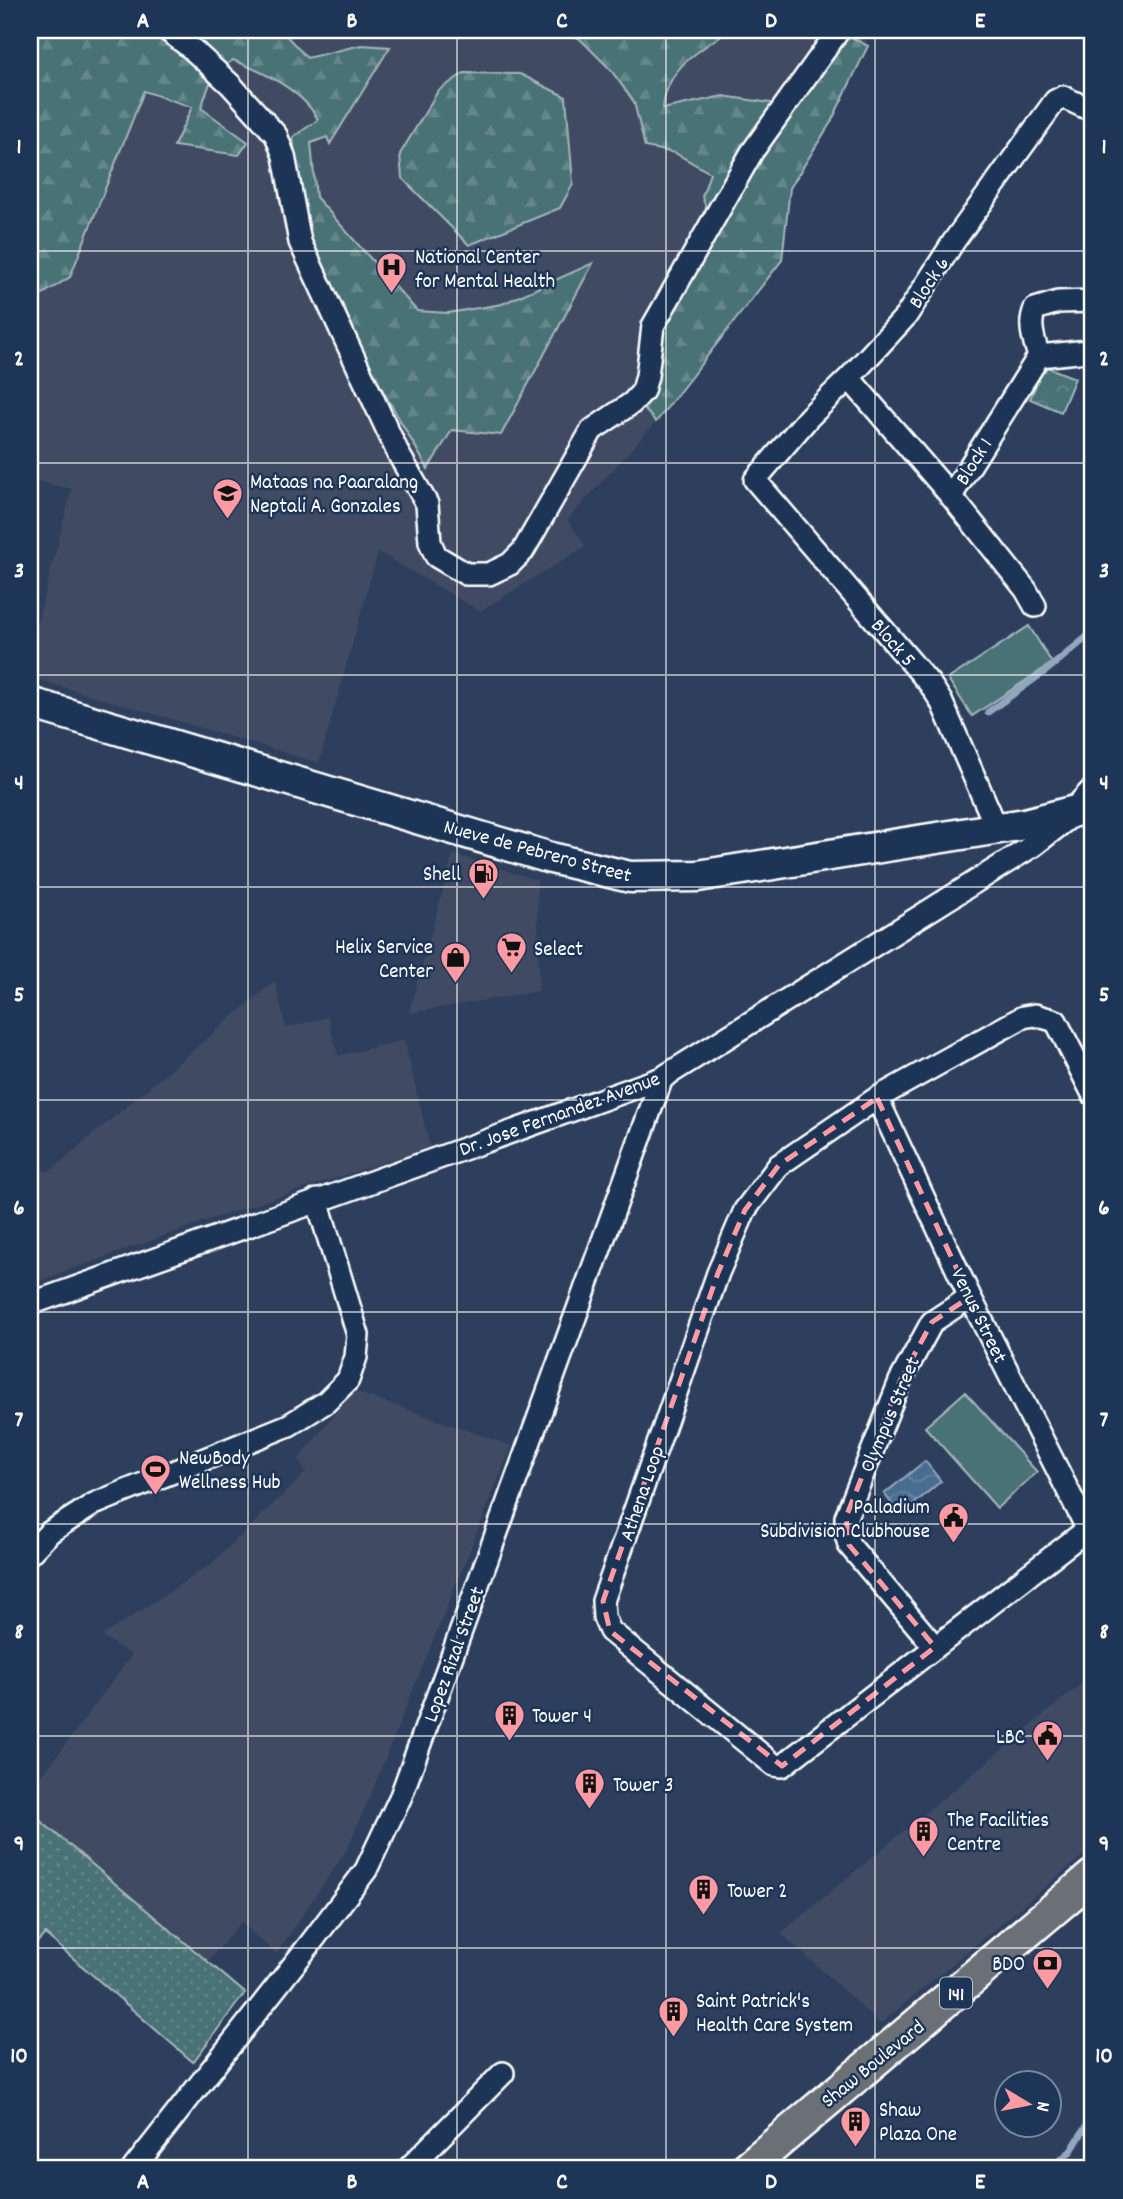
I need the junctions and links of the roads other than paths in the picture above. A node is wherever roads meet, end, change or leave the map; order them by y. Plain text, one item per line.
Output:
1 (167, 30) edge
2 (839, 30) edge
3 (1093, 111) edge
4 (1093, 301) edge
5 (1093, 348) edge
6 (1039, 356) junction
7 (849, 378) junction
8 (755, 480) joint
9 (951, 496) junction
10 (1035, 606) dead end
11 (30, 703) edge
12 (1086, 802) edge
13 (997, 829) junction
14 (662, 1078) junction
15 (1093, 1094) edge
16 (877, 1098) junction
17 (317, 1200) junction
18 (970, 1297) junction
19 (30, 1304) edge
20 (1091, 1527) edge
21 (30, 1553) edge
22 (936, 1647) junction
23 (1093, 1876) edge
24 (503, 2073) dead end
25 (133, 2169) edge
26 (408, 2169) edge
27 (746, 2169) edge

1 - 2 street
3 - 7 street, Block 6
4 - 6 street
5 - 6 street
6 - 9 street, Block 1
7 - 8 street, Block 6
7 - 9 street
8 - 13 street, Block 5
9 - 10 street, Block 1
11 - 13 main road, Nueve de Pebrero Street
12 - 13 main road, Nueve de Pebrero Street
12 - 14 street, Dr. Jose Fernandez Avenue
14 - 17 street, Dr. Jose Fernandez Avenue
14 - 25 street, Lopez Rizal Street
15 - 16 street, Athena Loop
16 - 18 street, Venus Street
16 - 22 street, Athena Loop
17 - 19 street, Dr. Jose Fernandez Avenue
17 - 21 street
18 - 20 street, Venus Street
18 - 22 street, Olympus Street
20 - 22 street, Athena Loop
23 - 27 main road, Shaw Boulevard / 141
24 - 26 street

